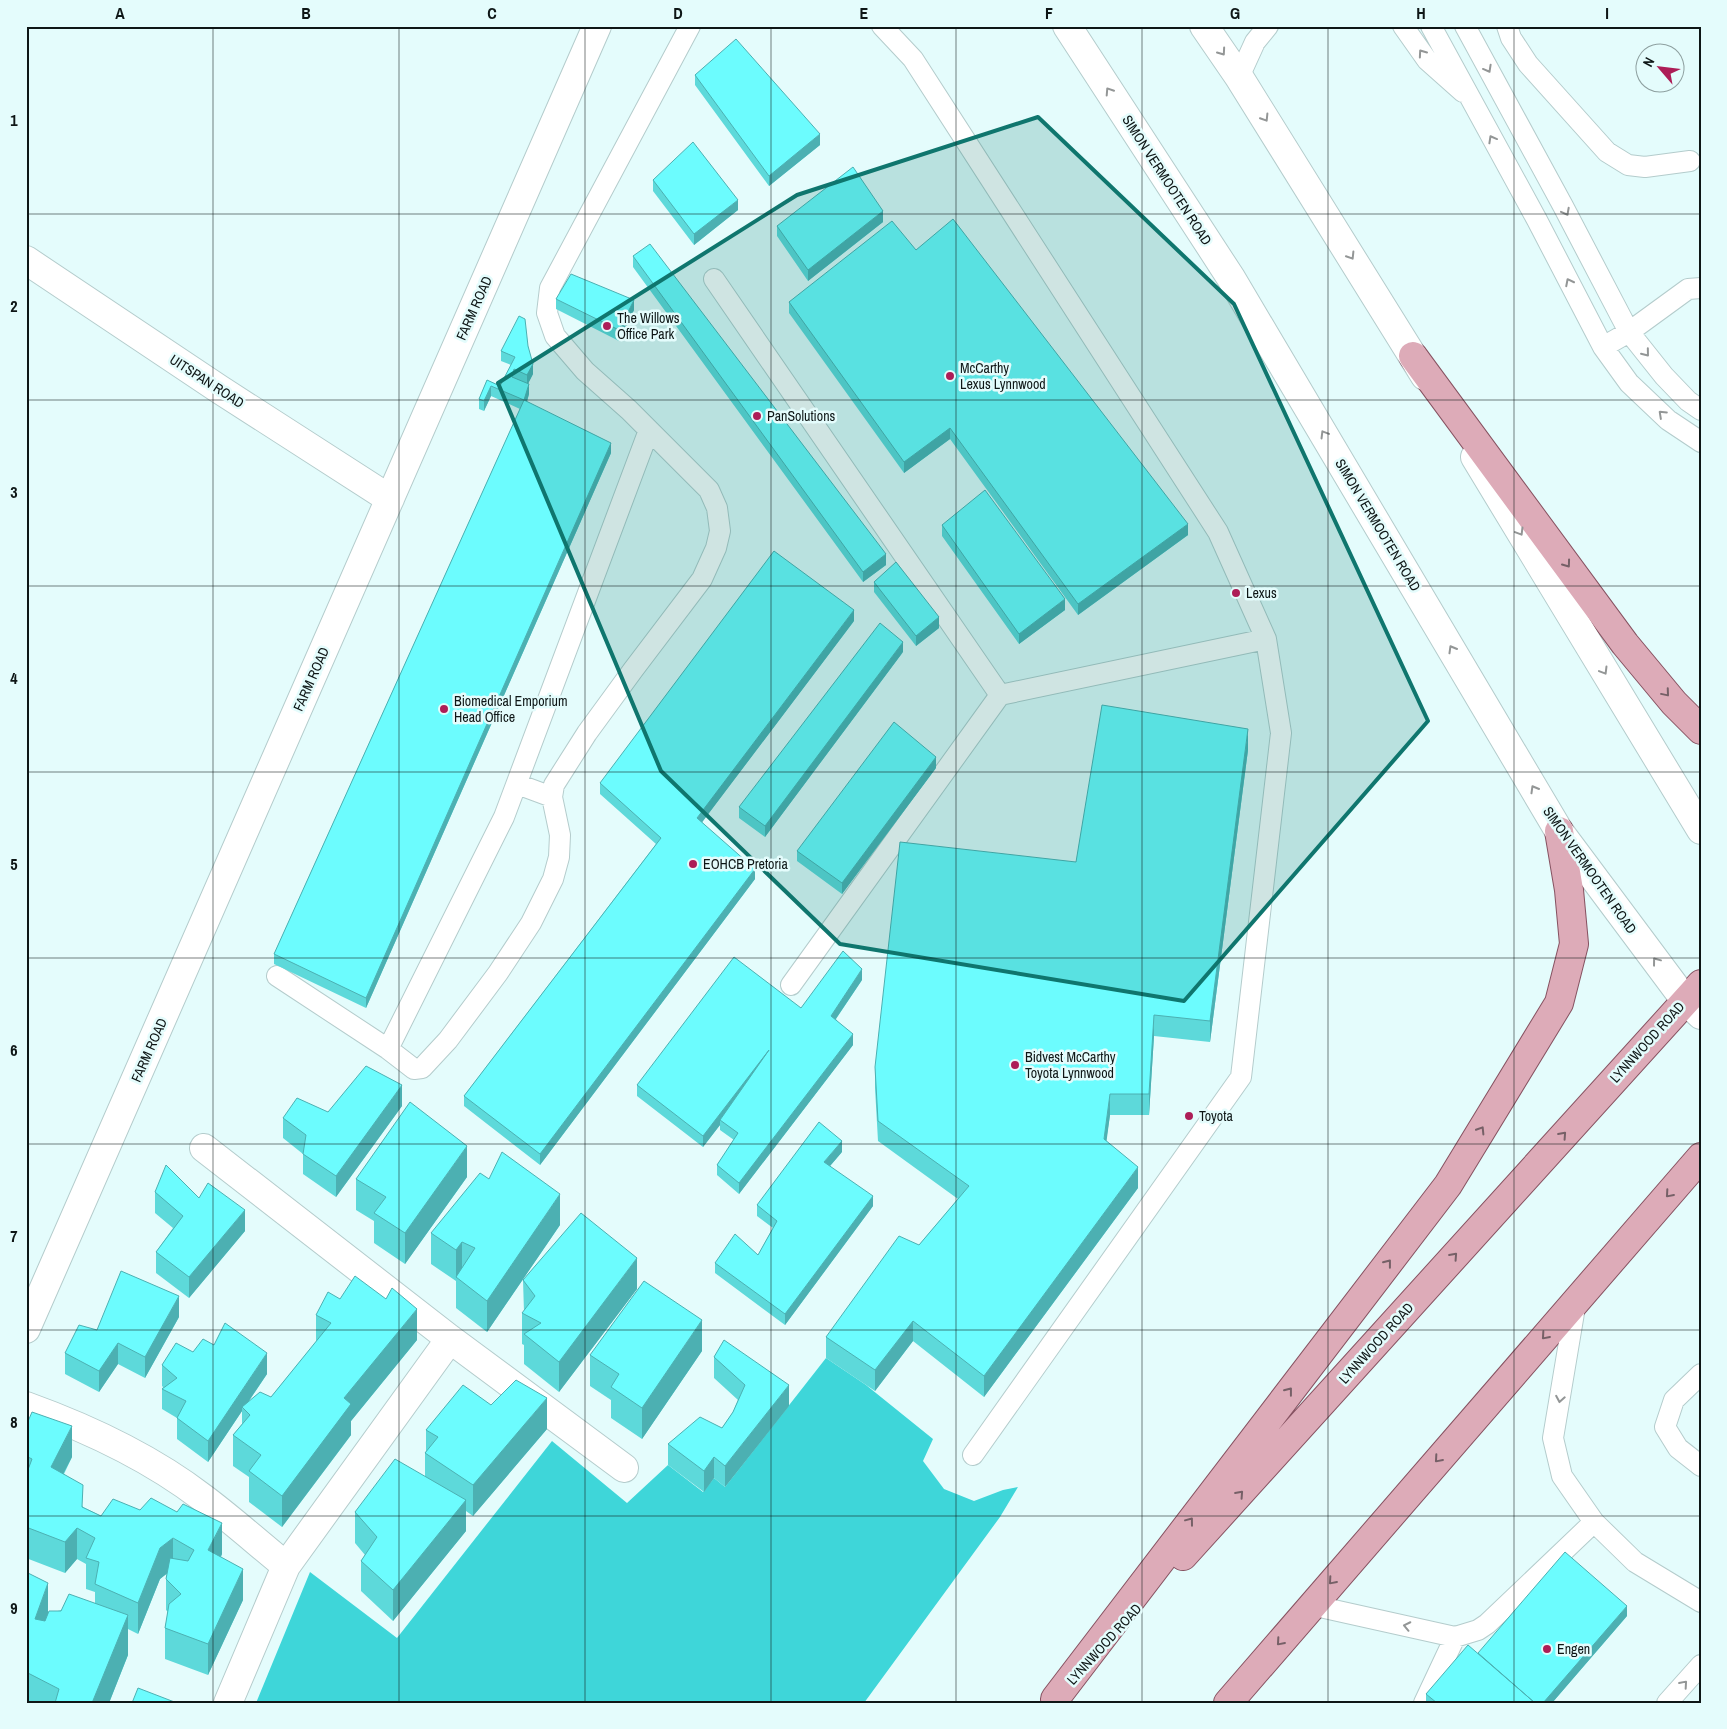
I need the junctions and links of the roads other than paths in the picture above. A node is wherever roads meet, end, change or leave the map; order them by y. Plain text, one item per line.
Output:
1 (690, 26) edge
2 (882, 26) edge
3 (1067, 26) edge
4 (1204, 26) edge
5 (1268, 26) edge
6 (1403, 26) edge
7 (1432, 26) edge
8 (1465, 26) edge
9 (1507, 26) edge
10 (597, 27) edge
11 (1240, 77) junction
12 (1470, 98) junction
13 (1690, 161) dead end
14 (26, 260) edge
15 (714, 279) dead end
16 (1701, 288) edge
17 (1629, 332) junction
18 (1603, 347) junction
19 (1413, 356) junction
20 (1701, 410) edge
21 (649, 430) junction
22 (1701, 442) edge
23 (390, 498) junction
24 (1266, 639) junction
25 (1000, 695) junction
26 (1701, 730) edge
27 (517, 784) junction
28 (552, 797) junction
29 (1701, 830) edge
30 (1559, 831) junction
31 (277, 976) dead end
32 (791, 985) dead end
33 (1696, 1000) edge
34 (388, 1050) junction
35 (204, 1148) dead end
36 (1701, 1157) edge
37 (1577, 1299) junction
38 (26, 1329) edge
39 (450, 1338) junction
40 (1701, 1374) edge
41 (26, 1406) edge
42 (974, 1455) dead end
43 (1701, 1466) edge
44 (624, 1468) dead end
45 (1594, 1522) junction
46 (286, 1566) junction
47 (1701, 1602) edge
48 (1311, 1605) junction
49 (1455, 1637) junction
50 (1701, 1665) edge
51 (1053, 1701) edge
52 (228, 1703) edge
53 (1228, 1703) edge
54 (1424, 1703) edge
55 (1667, 1703) edge

1 - 21 lane
2 - 24 lane
30 -> 3 street, SIMON VERMOOTEN ROAD
4 -> 11 street
5 - 11 lane
12 -> 6 lane
7 - 12 lane
8 -> 17 lane
9 - 13 lane
10 - 23 street, FARM ROAD
11 -> 19 street
18 -> 12 lane
14 - 23 street, UITSPAN ROAD
15 - 25 lane
16 - 17 lane
17 - 18 lane
17 -> 20 lane
22 -> 18 lane
19 -> 26 main road
19 -> 29 street
21 - 27 lane
21 - 28 lane
23 - 38 street, FARM ROAD
24 - 25 lane
24 - 42 lane
25 - 32 lane
27 - 28 lane
27 - 34 lane
28 - 34 lane
33 -> 30 street, SIMON VERMOOTEN ROAD
51 -> 30 main road
31 - 34 lane
51 -> 33 main road, LYNNWOOD ROAD
35 - 39 street
36 -> 37 main road
37 -> 45 lane
37 -> 48 main road
39 - 44 street
39 - 46 street
40 - 43 lane
41 - 46 street
45 - 47 lane
45 - 49 lane
46 - 52 street
49 -> 48 lane
48 -> 53 main road
49 - 54 lane
55 -> 50 lane

